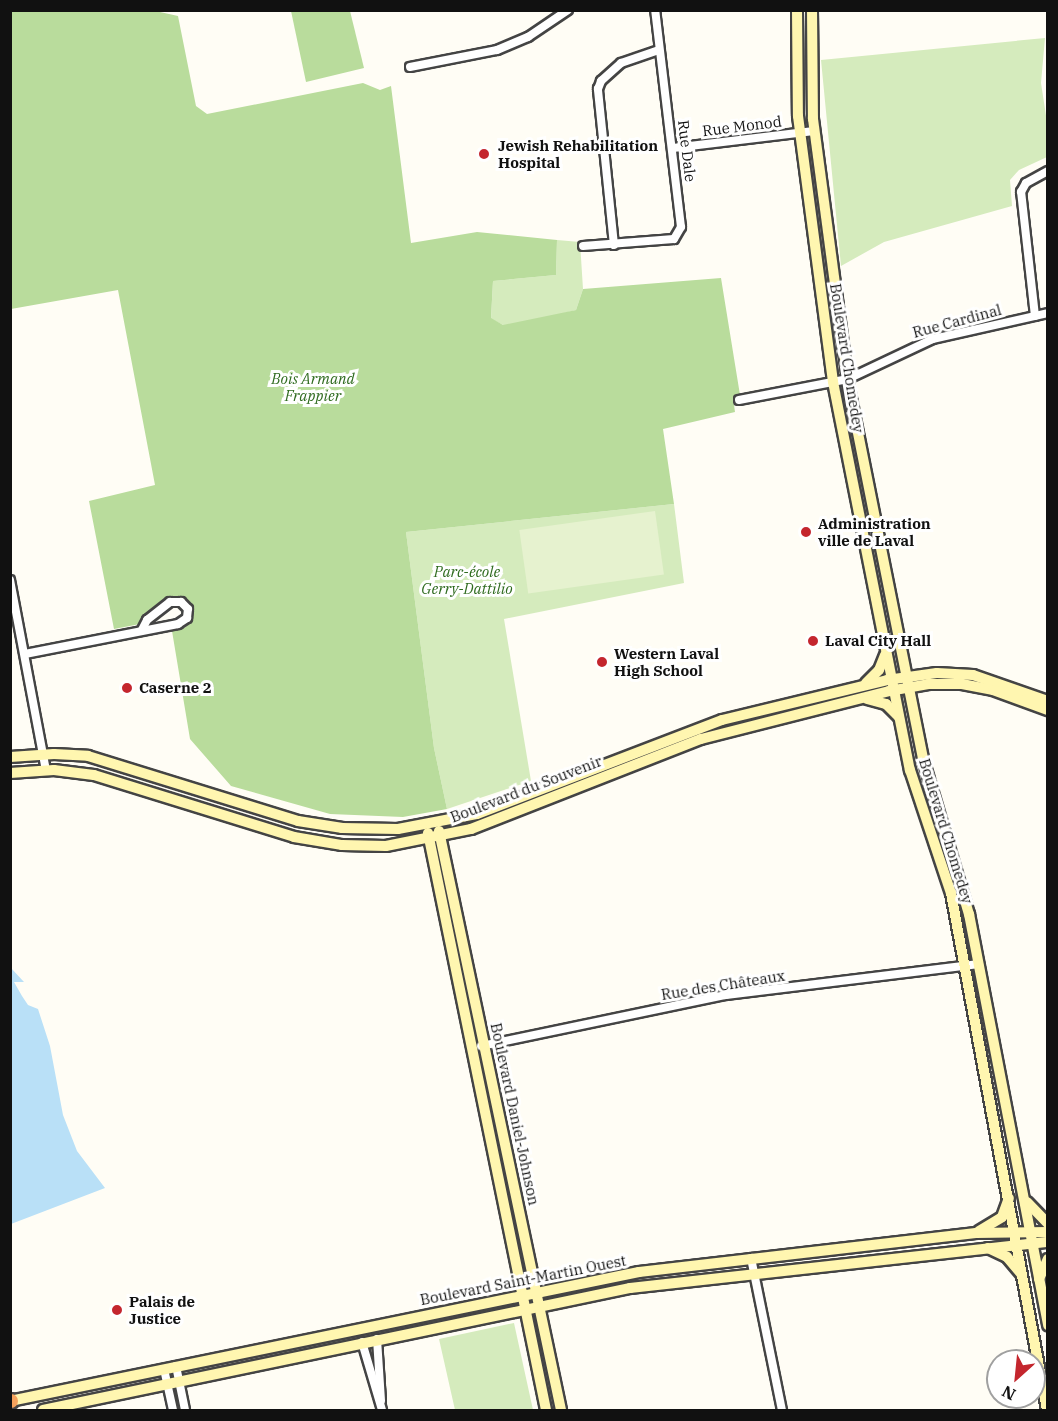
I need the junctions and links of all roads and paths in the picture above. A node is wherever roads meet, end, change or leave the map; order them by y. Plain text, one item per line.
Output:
1 (568, 10) edge
2 (656, 10) edge
3 (797, 10) edge
4 (812, 10) edge
5 (659, 50) junction
6 (410, 67) dead end
7 (814, 131) junction
8 (800, 132) junction
9 (673, 148) junction
10 (1047, 171) edge
11 (614, 245) junction
12 (583, 246) dead end
13 (1047, 313) edge
14 (1035, 316) junction
15 (848, 379) junction
16 (833, 382) junction
17 (739, 400) dead end
18 (11, 583) edge
19 (142, 630) junction
20 (886, 652) junction
21 (25, 654) junction
22 (891, 679) junction
23 (906, 682) junction
24 (863, 685) junction
25 (894, 691) junction
26 (861, 698) junction
27 (1047, 701) edge
28 (1047, 710) edge
29 (899, 717) junction
30 (45, 754) junction
31 (10, 757) edge
32 (46, 770) junction
33 (10, 773) edge
34 (432, 826) junction
35 (435, 838) junction
36 (979, 964) junction
37 (966, 967) junction
38 (485, 1045) junction
39 (473, 1048) junction
40 (1010, 1193) junction
41 (1025, 1199) junction
42 (1047, 1224) edge
43 (1017, 1231) junction
44 (1047, 1232) edge
45 (976, 1233) junction
46 (1032, 1237) junction
47 (1047, 1242) edge
48 (1019, 1244) junction
49 (987, 1247) junction
50 (751, 1258) junction
51 (1047, 1259) edge
52 (754, 1272) junction
53 (1039, 1279) junction
54 (1025, 1280) junction
55 (535, 1291) junction
56 (523, 1294) junction
57 (539, 1305) junction
58 (525, 1308) junction
59 (1047, 1325) edge
60 (376, 1339) junction
61 (362, 1342) junction
62 (170, 1367) junction
63 (174, 1385) junction
64 (11, 1401) edge
65 (382, 1407) edge
66 (43, 1410) edge
67 (173, 1410) edge
68 (185, 1410) edge
69 (546, 1410) edge
70 (561, 1410) edge
71 (782, 1410) edge
72 (1047, 1410) edge

1 - 6 street
2 - 5 street, Rue Dale
3 - 8 street, Boulevard Chomedey
4 - 7 street, Boulevard Chomedey
5 - 9 street, Rue Dale
5 - 11 street
7 - 8 street, Rue Monod
7 - 15 street, Boulevard Chomedey
8 - 9 street, Rue Monod
8 - 16 street, Boulevard Chomedey
9 - 11 street, Rue Dale
10 - 14 street
11 - 12 street, Rue Dale
13 - 14 street, Rue Cardinal
14 - 15 street, Rue Cardinal
15 - 16 street, Rue Cardinal
15 - 23 street, Boulevard Chomedey
16 - 17 street, Rue Cardinal
16 - 20 street, Boulevard Chomedey
18 - 21 street
19 - 19 street
19 - 21 street
20 - 22 street, Boulevard Chomedey
20 - 24 street
21 - 30 street
22 - 23 street, Boulevard du Souvenir
22 - 24 street, Boulevard du Souvenir
22 - 25 street, Boulevard Chomedey
23 - 25 street, Boulevard du Souvenir
23 - 27 street, Boulevard du Souvenir
23 - 28 street, Boulevard du Souvenir
23 - 36 street, Boulevard Chomedey
24 - 34 street, Boulevard du Souvenir
25 - 26 street, Boulevard du Souvenir
25 - 29 street, Boulevard Chomedey
26 - 29 street
26 - 35 street, Boulevard du Souvenir
29 - 37 street, Boulevard Chomedey
30 - 31 street, Boulevard du Souvenir
30 - 32 street
30 - 34 street, Boulevard du Souvenir
32 - 33 street, Boulevard du Souvenir
32 - 35 street, Boulevard du Souvenir
34 - 35 street, Boulevard Daniel-Johnson
35 - 38 street, Boulevard Daniel-Johnson
35 - 39 street, Boulevard Daniel-Johnson
36 - 37 street, Rue des Châteaux
36 - 41 street, Boulevard Chomedey
37 - 38 street, Rue des Châteaux
37 - 40 street, Boulevard Chomedey
38 - 39 street, Rue des Châteaux
38 - 55 street, Boulevard Daniel-Johnson
39 - 56 street, Boulevard Daniel-Johnson
40 - 43 street, Boulevard Chomedey
40 - 45 street
41 - 42 street
41 - 46 street, Boulevard Chomedey
43 - 45 street, Boulevard Saint-Martin Ouest
43 - 46 street, Boulevard Saint-Martin Ouest
43 - 48 street, Boulevard Chomedey
44 - 46 street, Boulevard Saint-Martin Ouest
45 - 50 street, Boulevard Saint-Martin Ouest
46 - 47 street, Boulevard Saint-Martin Ouest
46 - 48 street, Boulevard Saint-Martin Ouest
46 - 53 street, Boulevard Chomedey
48 - 49 street, Boulevard Saint-Martin Ouest
48 - 54 street, Boulevard Chomedey
49 - 52 street, Boulevard Saint-Martin Ouest
49 - 54 street
50 - 52 street
50 - 55 street, Boulevard Saint-Martin Ouest
51 - 53 street
52 - 57 street, Boulevard Saint-Martin Ouest
52 - 71 street
53 - 59 street, Boulevard Chomedey
54 - 72 street, Boulevard Chomedey
55 - 56 street, Boulevard Saint-Martin Ouest
55 - 57 street, Boulevard Daniel-Johnson
56 - 58 street, Boulevard Daniel-Johnson
56 - 62 street, Boulevard Saint-Martin Ouest
57 - 58 street, Boulevard Saint-Martin Ouest
57 - 70 street, Boulevard Daniel-Johnson
58 - 60 street, Boulevard Saint-Martin Ouest
58 - 69 street, Boulevard Daniel-Johnson
60 - 61 street, Boulevard Saint-Martin Ouest
60 - 65 street
61 - 63 street, Boulevard Saint-Martin Ouest
61 - 65 street
62 - 63 street
62 - 64 street, Boulevard Saint-Martin Ouest
63 - 66 street, Boulevard Saint-Martin Ouest
63 - 67 street
63 - 68 street

